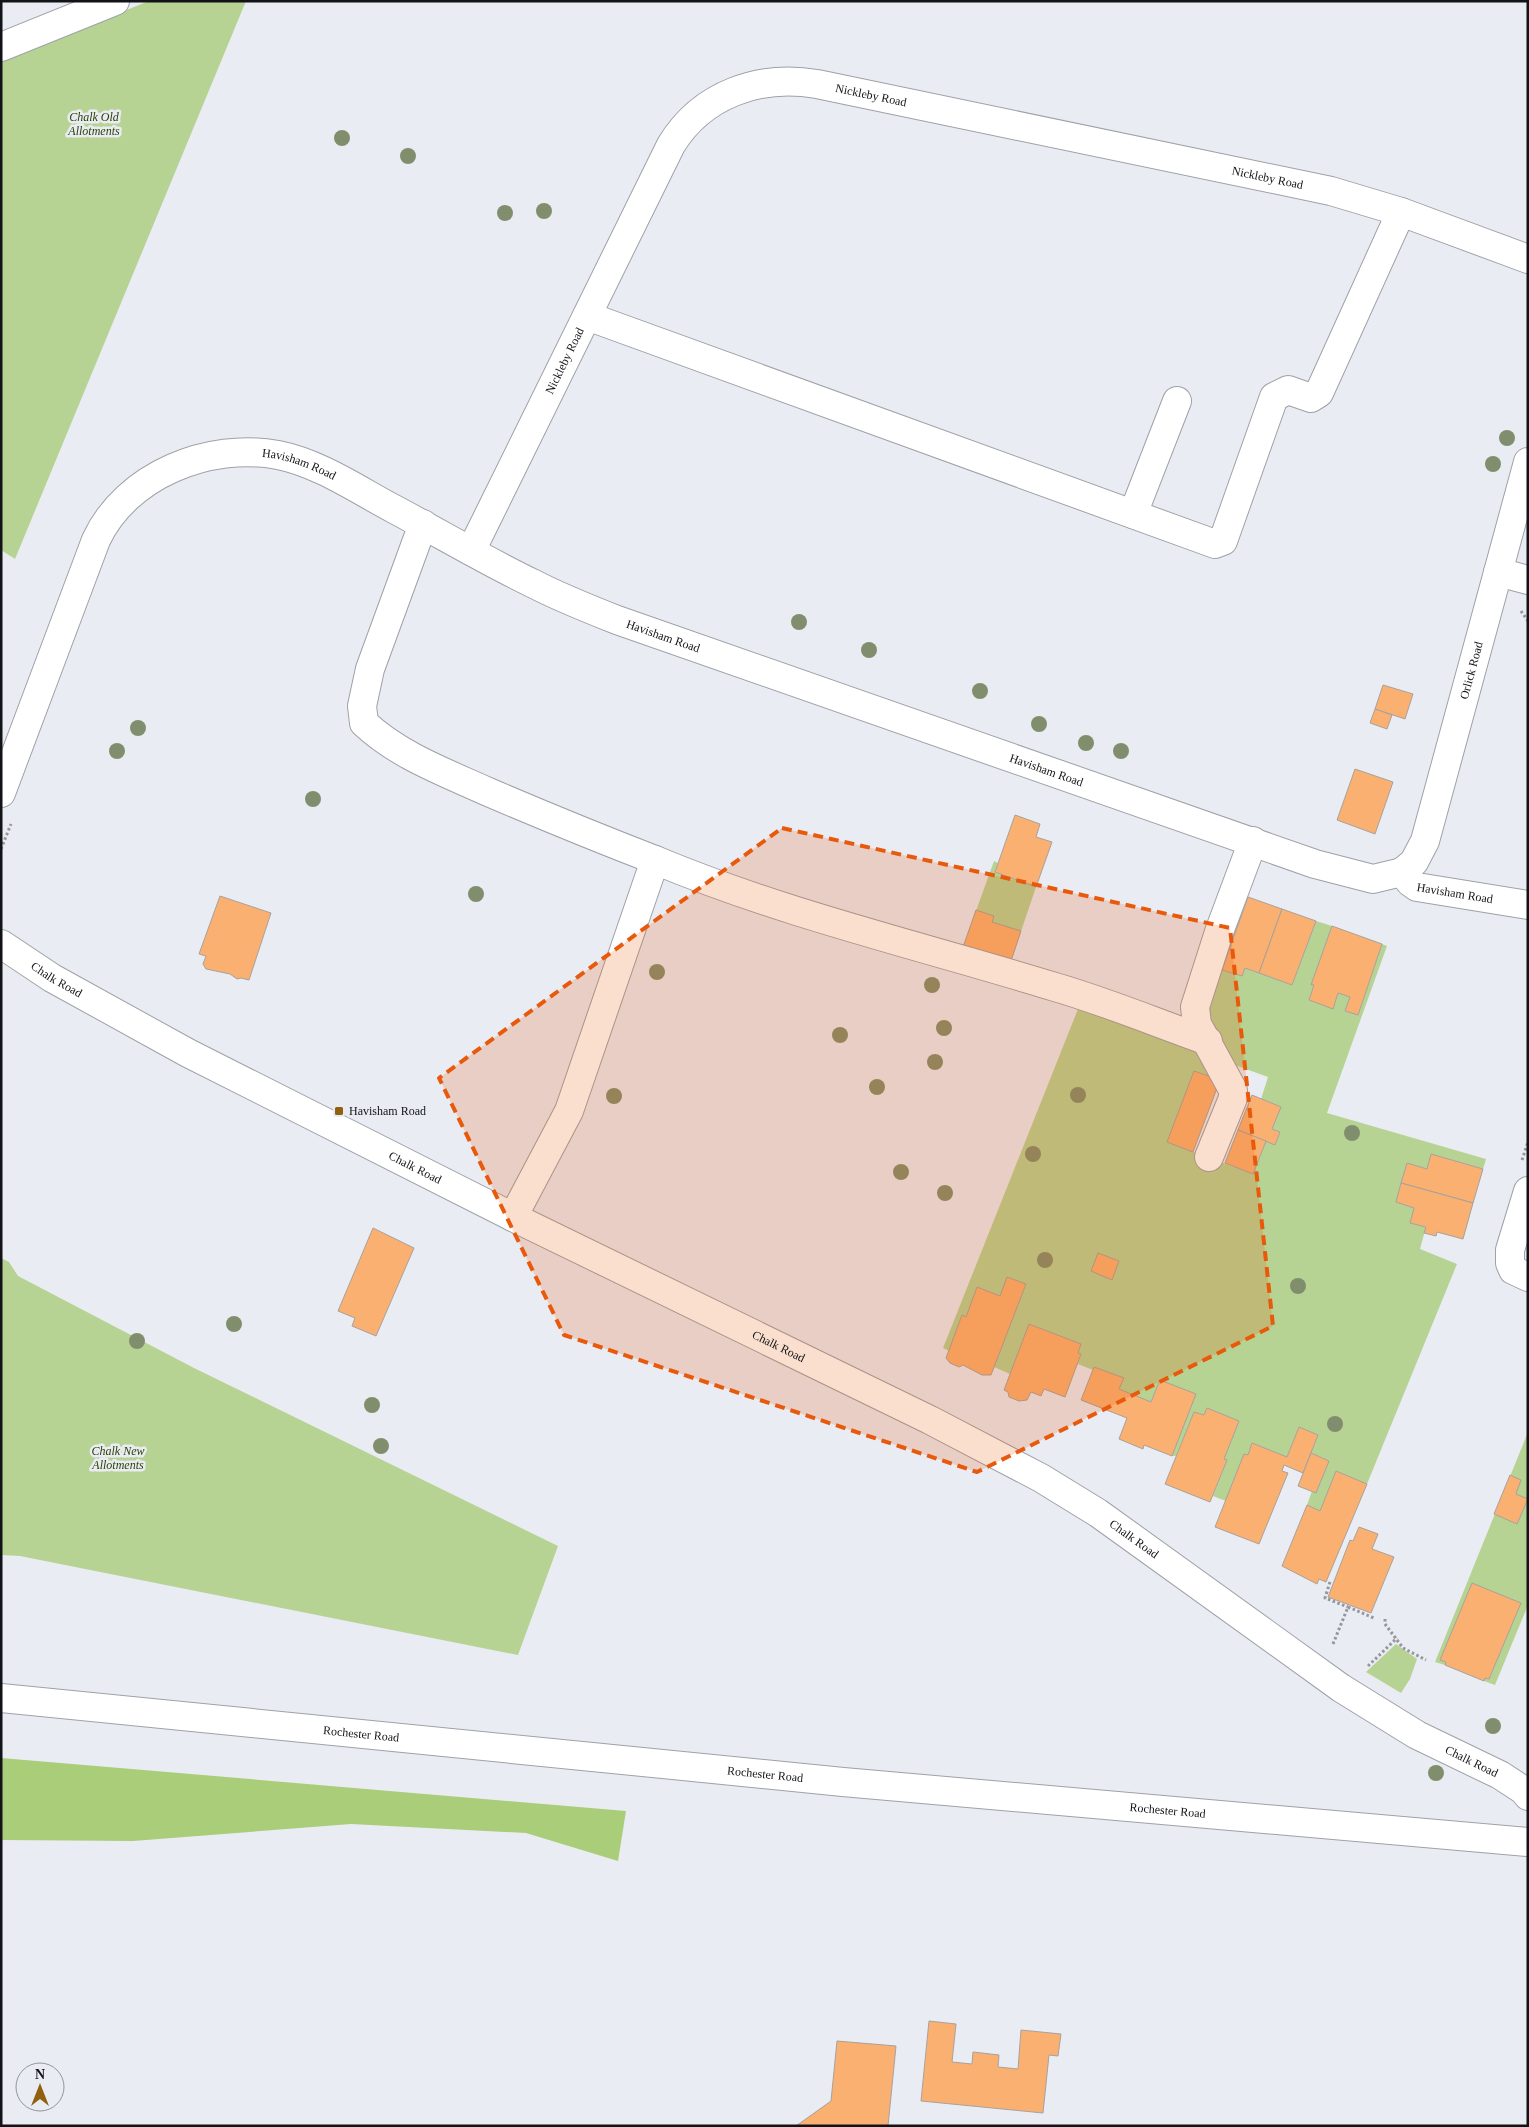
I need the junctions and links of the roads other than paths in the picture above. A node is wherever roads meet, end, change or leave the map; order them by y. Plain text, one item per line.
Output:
1 (115, 1) edge
2 (1, 47) edge
3 (1401, 212) junction
4 (1528, 259) edge
5 (587, 316) junction
6 (1177, 401) dead end
7 (1528, 462) edge
8 (1133, 514) junction
9 (423, 524) junction
10 (471, 551) junction
11 (1498, 572) junction
12 (1528, 580) edge
13 (1, 794) edge
14 (1253, 841) junction
15 (655, 860) junction
16 (1402, 872) junction
17 (1528, 905) edge
18 (1, 944) edge
19 (1208, 1041) junction
20 (1209, 1157) dead end
21 (1528, 1191) edge
22 (513, 1217) junction
23 (1528, 1276) edge
24 (1, 1698) edge
25 (1528, 1796) edge
26 (1528, 1842) edge

1 - 2 street
3 - 4 street, Nickleby Road
3 - 5 street, Nickleby Road
3 - 8 street
5 - 8 street
5 - 10 street, Nickleby Road
6 - 8 street
7 - 11 street, Orlick Road
9 - 10 street, Havisham Road
9 - 13 street, Havisham Road
9 - 15 street
10 - 14 street, Havisham Road
11 - 12 street
11 - 16 street, Orlick Road
14 - 16 street, Havisham Road
14 - 19 street
15 - 19 street
15 - 22 street
16 - 17 street, Havisham Road
18 - 22 street, Chalk Road
19 - 20 street
21 - 23 street
22 - 25 street, Chalk Road
24 - 26 street, Rochester Road

